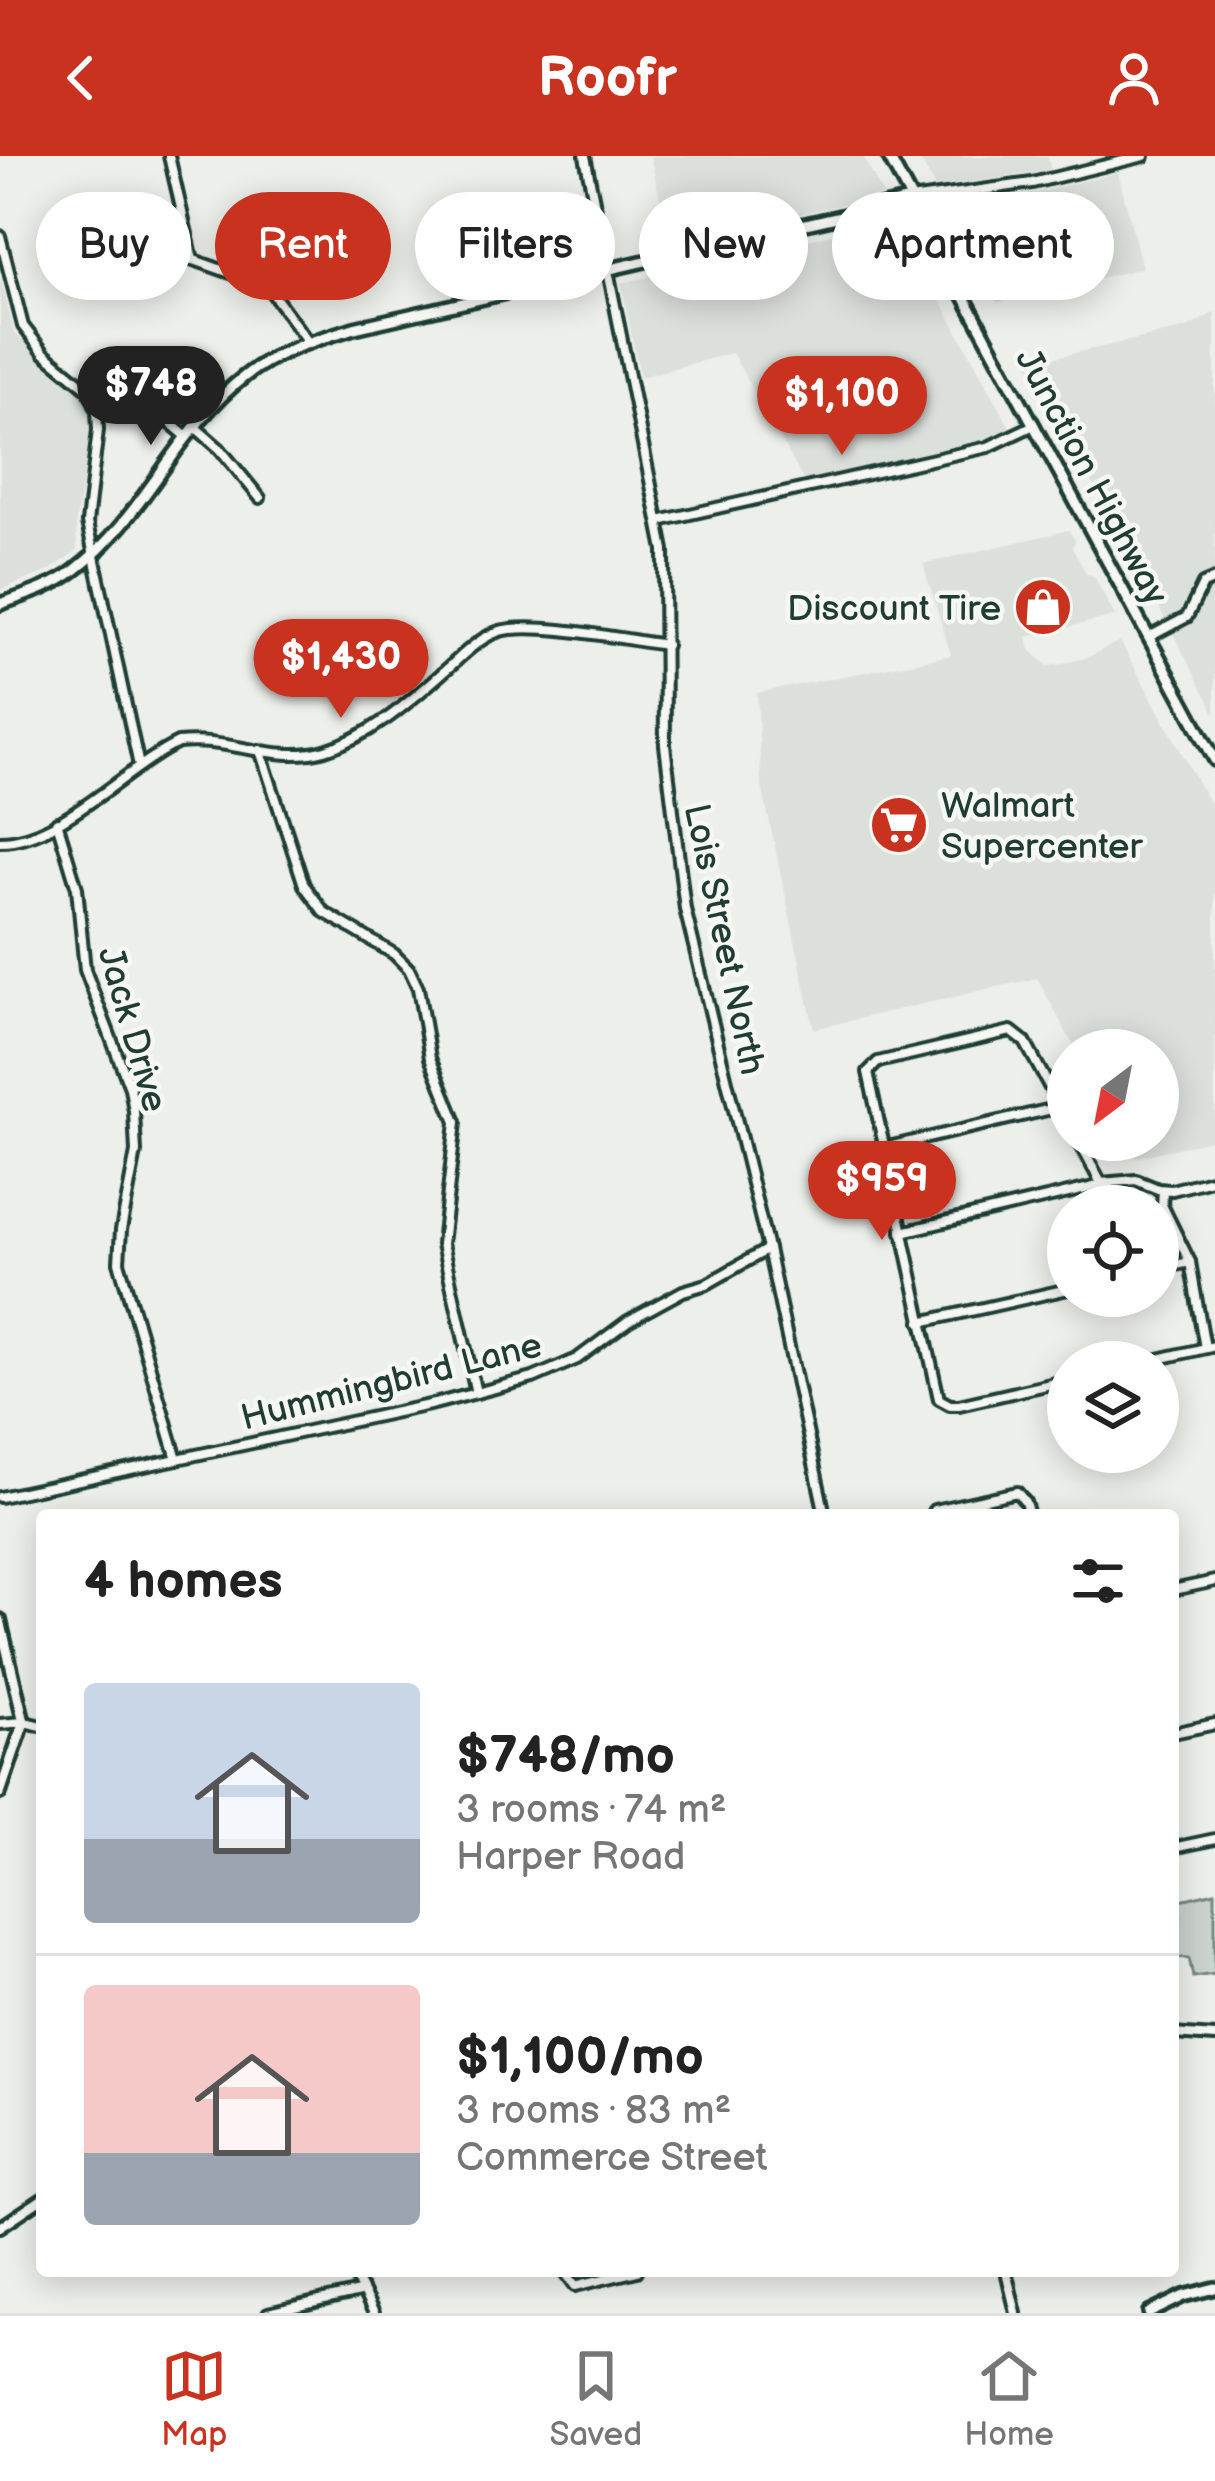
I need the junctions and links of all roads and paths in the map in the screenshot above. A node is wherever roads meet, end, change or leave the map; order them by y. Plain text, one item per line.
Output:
1 (169, 156) edge
2 (584, 156) edge
3 (888, 156) edge
4 (1144, 156) edge
5 (591, 192) edge
6 (906, 192) edge
7 (962, 192) edge
8 (832, 218) edge
9 (0, 236) edge
10 (194, 260) joint
11 (615, 270) edge
12 (480, 300) edge
13 (612, 300) edge
14 (966, 300) edge
15 (308, 342) junction
16 (133, 380) dead end
17 (1036, 424) junction
18 (195, 427) junction
19 (187, 437) junction
20 (260, 498) dead end
21 (658, 521) junction
22 (94, 554) junction
23 (1215, 579) edge
24 (0, 604) edge
25 (1149, 637) junction
26 (666, 645) junction
27 (260, 750) junction
28 (1215, 760) edge
29 (139, 766) junction
30 (57, 822) junction
31 (0, 841) edge
32 (1047, 1083) edge
33 (1047, 1110) edge
34 (884, 1148) junction
35 (1089, 1161) edge
36 (1215, 1179) edge
37 (1111, 1184) junction
38 (1150, 1185) edge
39 (1179, 1187) edge
40 (902, 1232) junction
41 (1179, 1240) edge
42 (768, 1249) junction
43 (1190, 1262) junction
44 (1179, 1264) edge
45 (1047, 1294) edge
46 (921, 1322) junction
47 (1210, 1347) edge
48 (1179, 1354) edge
49 (1047, 1385) edge
50 (476, 1393) junction
51 (177, 1459) junction
52 (0, 1497) edge
53 (824, 1509) edge
54 (939, 1509) edge
55 (1027, 1509) edge
56 (1215, 1581) edge
57 (1179, 1589) edge
58 (0, 1620) edge
59 (24, 1722) junction
60 (0, 1724) edge
61 (1215, 1724) edge
62 (36, 1725) edge
63 (1179, 1732) edge
64 (0, 1793) edge
65 (1215, 1839) edge
66 (1179, 1847) edge
67 (1179, 2034) edge
68 (1215, 2037) edge
69 (36, 2203) edge
70 (0, 2227) edge
71 (354, 2277) edge
72 (568, 2277) edge
73 (612, 2277) edge
74 (1007, 2277) edge
75 (1215, 2288) edge
76 (359, 2292) junction
77 (268, 2313) edge
78 (374, 2313) edge
79 (1016, 2313) edge
80 (1149, 2313) edge

1 - 10 street
2 - 5 street, Lois Street North
3 - 6 main road, Junction Highway
4 - 7 street
8 - 11 main road
9 - 22 street
10 - 15 street
12 - 15 main road
13 - 21 street, Lois Street North
14 - 17 main road, Junction Highway
15 - 18 main road
16 - 19 street
17 - 21 street
17 - 25 main road, Junction Highway
18 - 19 main road
18 - 20 street
19 - 22 main road
21 - 26 street, Lois Street North
22 - 24 main road
22 - 29 street
23 - 25 street
25 - 28 main road, Junction Highway
26 - 27 street
26 - 42 street, Lois Street North
27 - 29 street
27 - 50 street
29 - 30 street
30 - 31 street
30 - 51 street, Jack Drive
32 - 34 street
33 - 34 street
34 - 40 street
35 - 37 street
36 - 39 street
37 - 38 street
37 - 40 street
40 - 46 street
41 - 43 street
42 - 50 street, Hummingbird Lane
42 - 53 street, Lois Street North
43 - 44 street
43 - 47 street
45 - 46 street
46 - 49 street
47 - 48 street
50 - 51 street, Hummingbird Lane
51 - 52 street, Hummingbird Lane
54 - 55 street
56 - 57 street
58 - 59 main road
59 - 60 street
59 - 62 street
59 - 64 main road
61 - 63 street
65 - 66 street
67 - 68 street
69 - 70 street
71 - 76 street
72 - 73 street
74 - 79 street
75 - 80 main road
76 - 77 street
76 - 78 street

